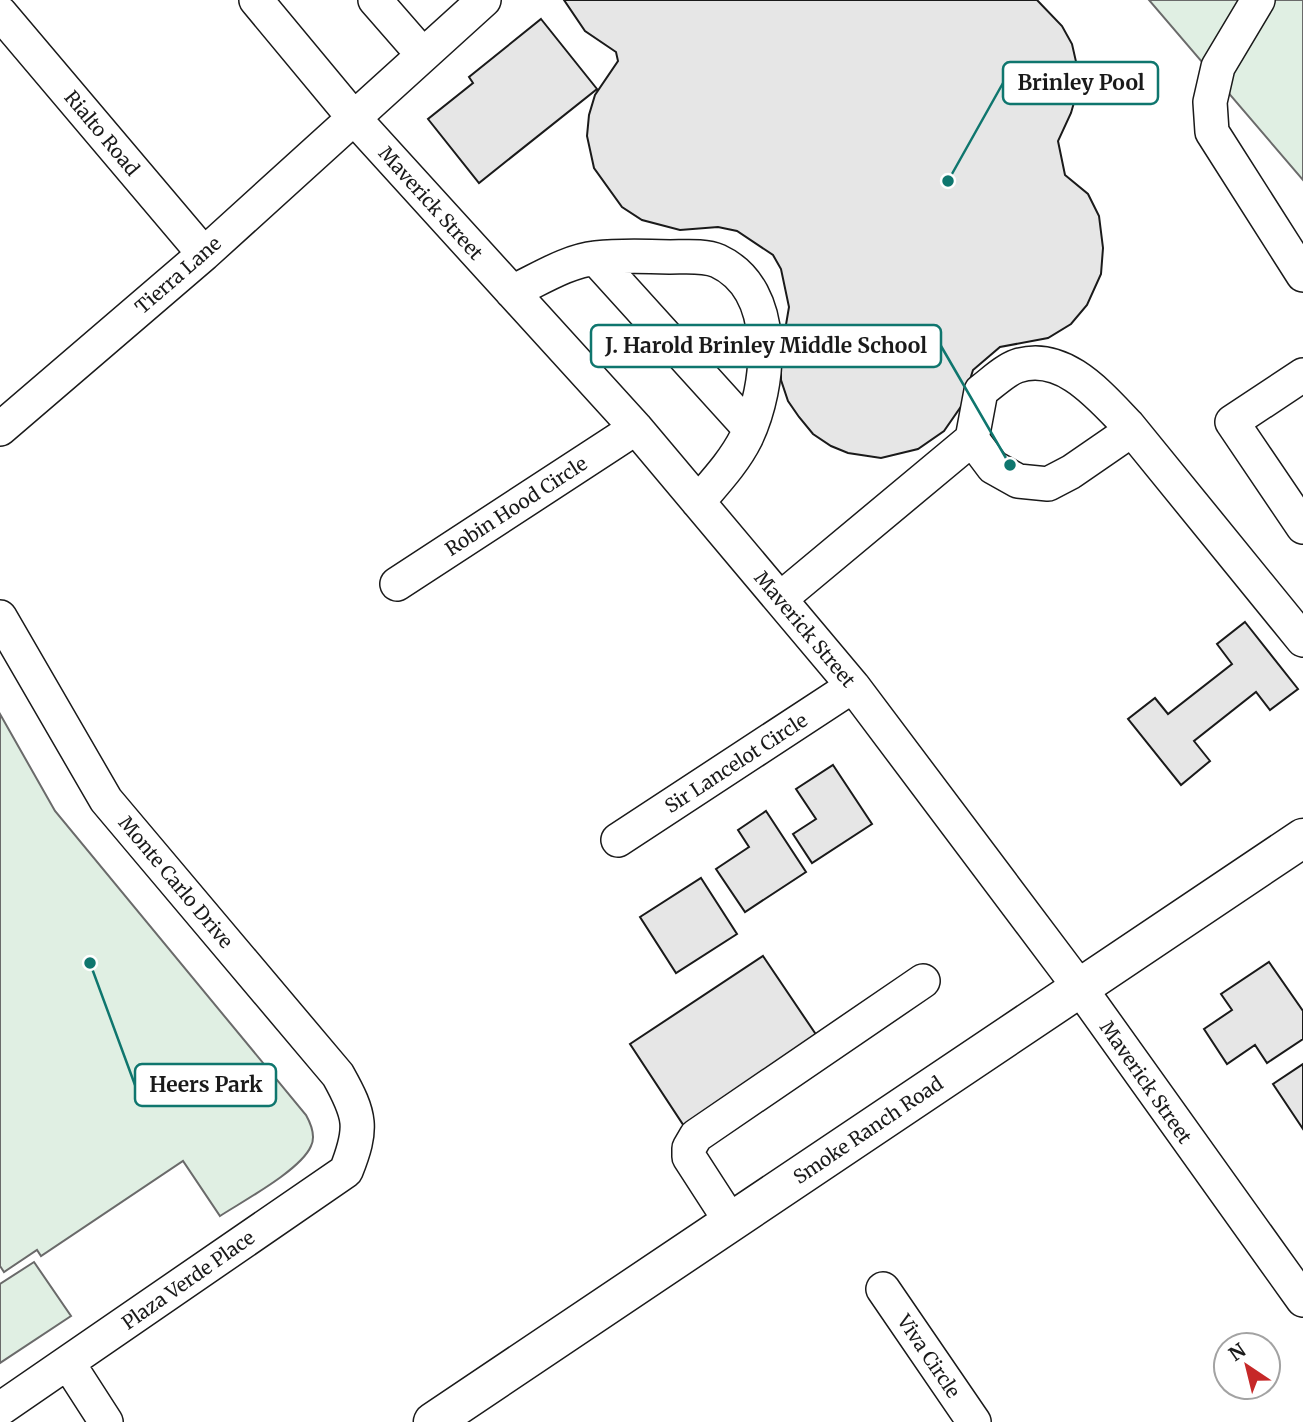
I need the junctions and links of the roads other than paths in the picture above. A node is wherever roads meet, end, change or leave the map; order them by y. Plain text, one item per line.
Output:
1 (256, 0) edge
2 (375, 0) edge
3 (484, 0) edge
4 (1258, 0) edge
5 (0, 13) edge
6 (424, 55) junction
7 (354, 118) junction
8 (204, 254) junction
9 (595, 258) junction
10 (1303, 275) edge
11 (512, 292) junction
12 (1303, 375) edge
13 (636, 428) junction
14 (749, 428) junction
15 (0, 429) edge
16 (1132, 430) junction
17 (971, 439) junction
18 (698, 502) junction
19 (1303, 527) edge
20 (397, 584) dead end
21 (780, 599) junction
22 (0, 617) edge
23 (1303, 640) edge
24 (853, 686) junction
25 (1303, 838) edge
26 (618, 840) dead end
27 (923, 981) dead end
28 (1080, 988) junction
29 (359, 1138) joint
30 (731, 1222) junction
31 (883, 1289) dead end
32 (1303, 1300) edge
33 (68, 1363) junction
34 (0, 1409) edge
35 (106, 1422) edge
36 (433, 1422) edge
37 (974, 1422) edge

1 - 7 street, Maverick Street
2 - 6 street
3 - 6 street, Tierra Lane
4 - 10 street
5 - 8 street, Rialto Road
6 - 7 street, Tierra Lane
7 - 8 street, Tierra Lane
7 - 11 street, Maverick Street
8 - 15 street, Tierra Lane
9 - 11 street
9 - 14 street
9 - 14 street
11 - 13 street, Maverick Street
12 - 19 street
13 - 18 street, Maverick Street
13 - 20 street, Robin Hood Circle
14 - 18 street
16 - 17 street
16 - 17 street
16 - 23 street
17 - 21 street
18 - 21 street, Maverick Street
21 - 24 street, Maverick Street
22 - 29 street, Monte Carlo Drive
24 - 26 street, Sir Lancelot Circle
24 - 28 street, Maverick Street
25 - 28 main road, Smoke Ranch Road
27 - 30 street
28 - 30 main road, Smoke Ranch Road
28 - 32 street, Maverick Street
29 - 33 street, Plaza Verde Place
30 - 36 main road, Smoke Ranch Road
31 - 37 street, Viva Circle
33 - 34 street, Plaza Verde Place
33 - 35 street

